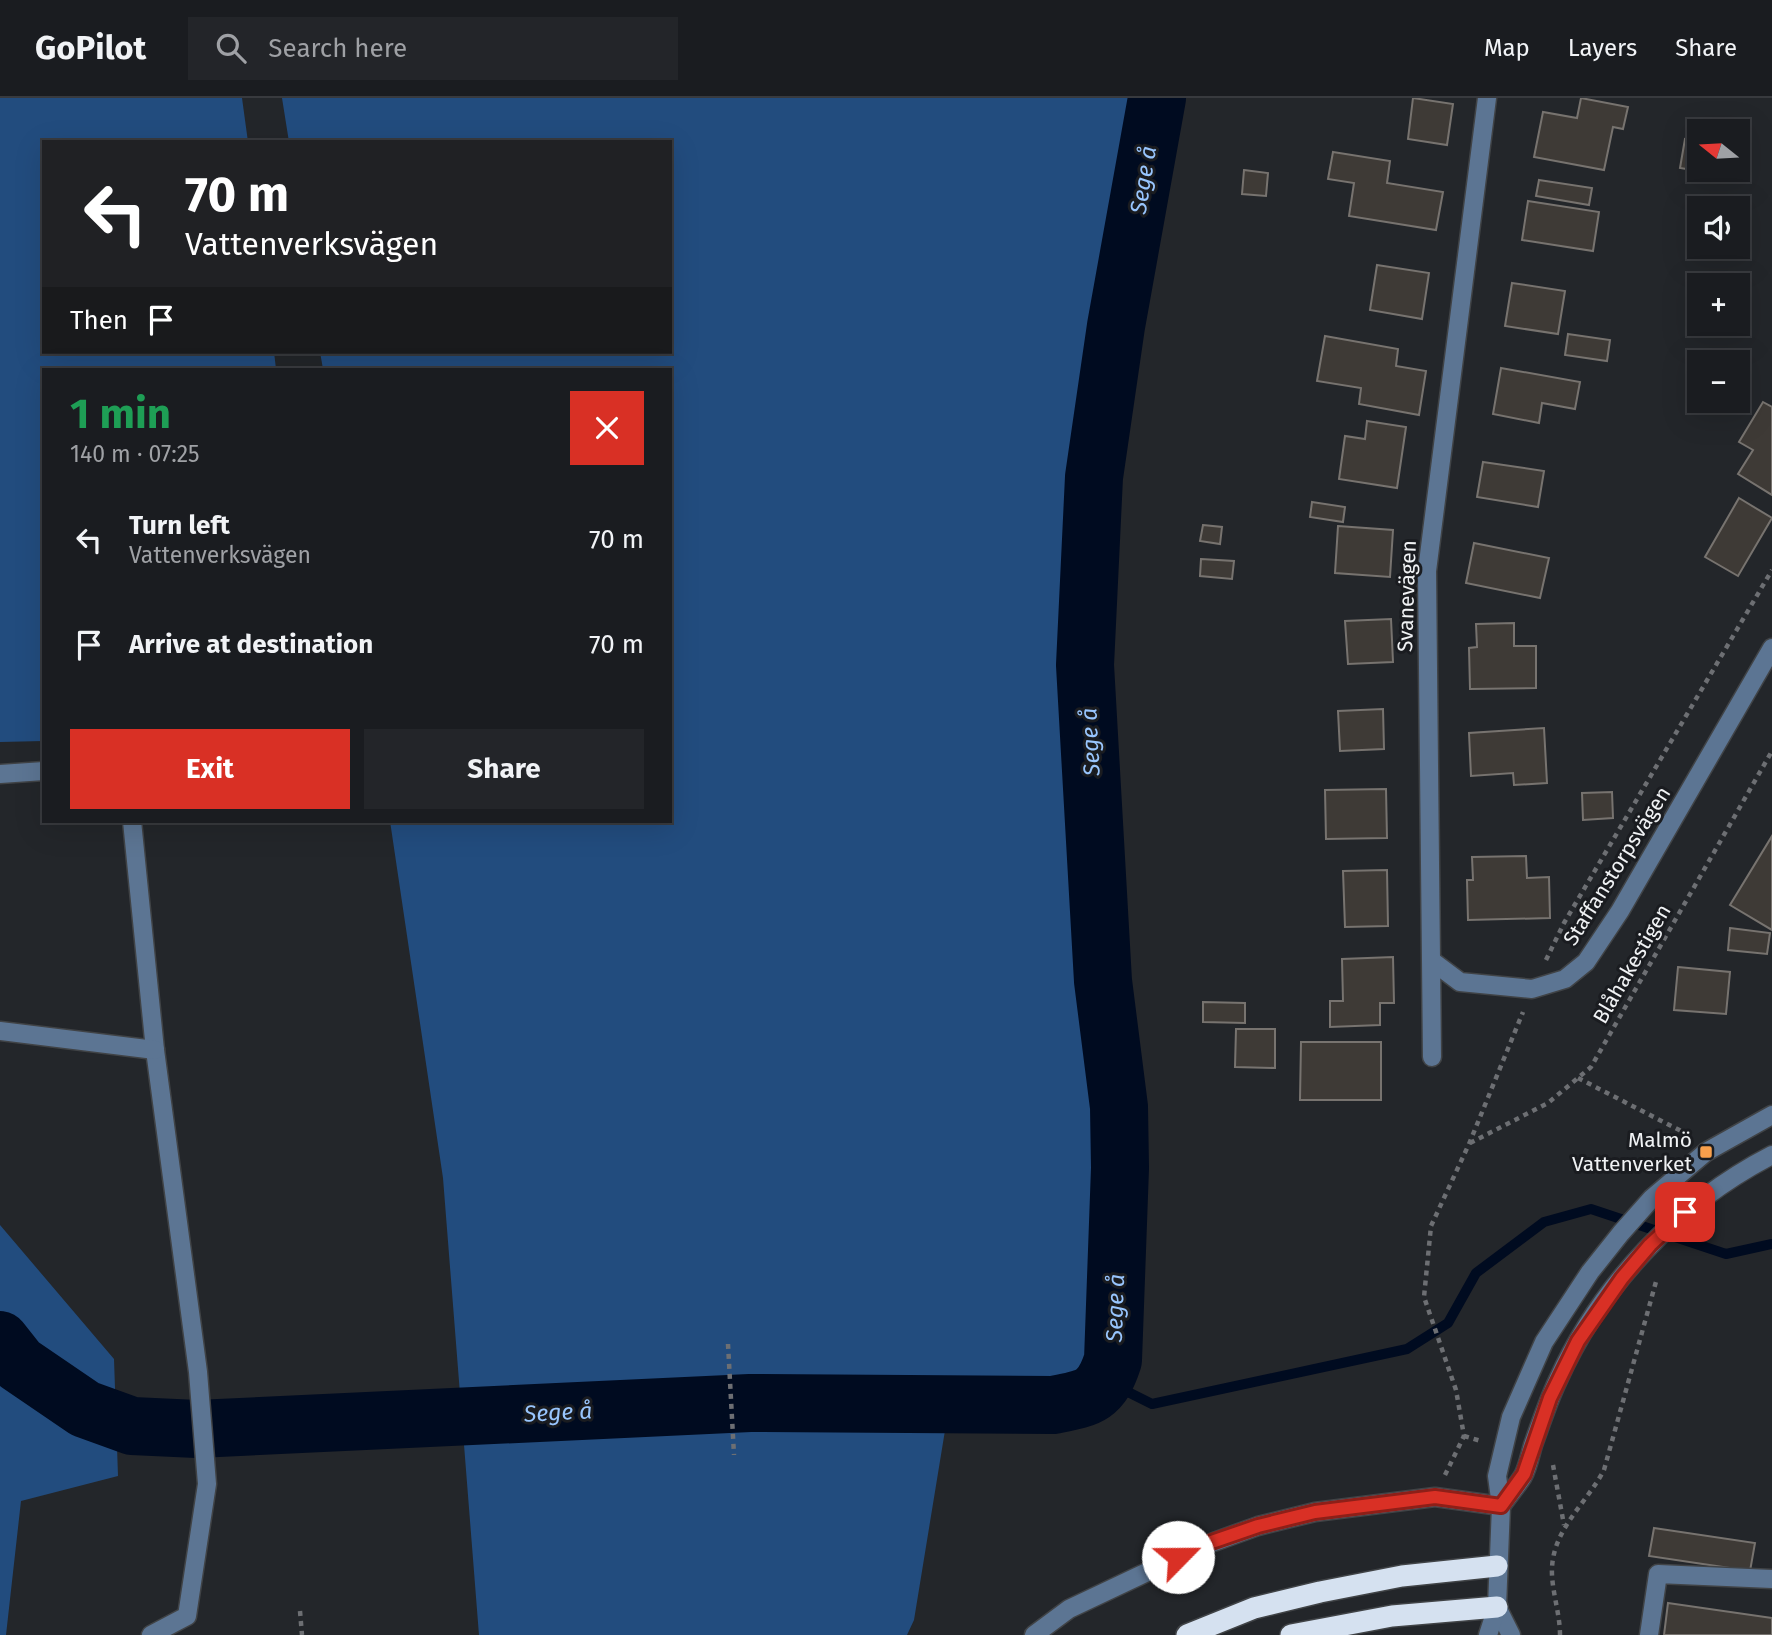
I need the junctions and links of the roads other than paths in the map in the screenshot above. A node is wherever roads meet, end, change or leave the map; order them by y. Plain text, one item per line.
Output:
1 (1487, 98) edge
2 (1772, 648) edge
3 (42, 771) edge
4 (0, 774) edge
5 (132, 823) edge
6 (1433, 961) junction
7 (0, 1031) edge
8 (155, 1050) junction
9 (1432, 1057) dead end
10 (1772, 1115) edge
11 (1772, 1155) edge
12 (1501, 1506) junction
13 (1497, 1566) junction
14 (1772, 1579) edge
15 (1497, 1607) junction
16 (151, 1635) edge
17 (1034, 1635) edge
18 (1187, 1635) edge
19 (1291, 1635) edge
20 (1489, 1635) edge
21 (1511, 1635) edge
22 (1649, 1635) edge

1 - 6 street, Svanevägen
2 - 6 street, Staffanstorpsvägen
3 - 4 street
5 - 8 street
6 - 9 street, Svanevägen
7 - 8 street
8 - 16 street
10 - 12 street
11 - 12 street
12 - 13 street
12 - 17 street
13 - 15 street
13 - 18 highway
14 - 22 street
15 - 19 highway
15 - 20 street
15 - 21 street

